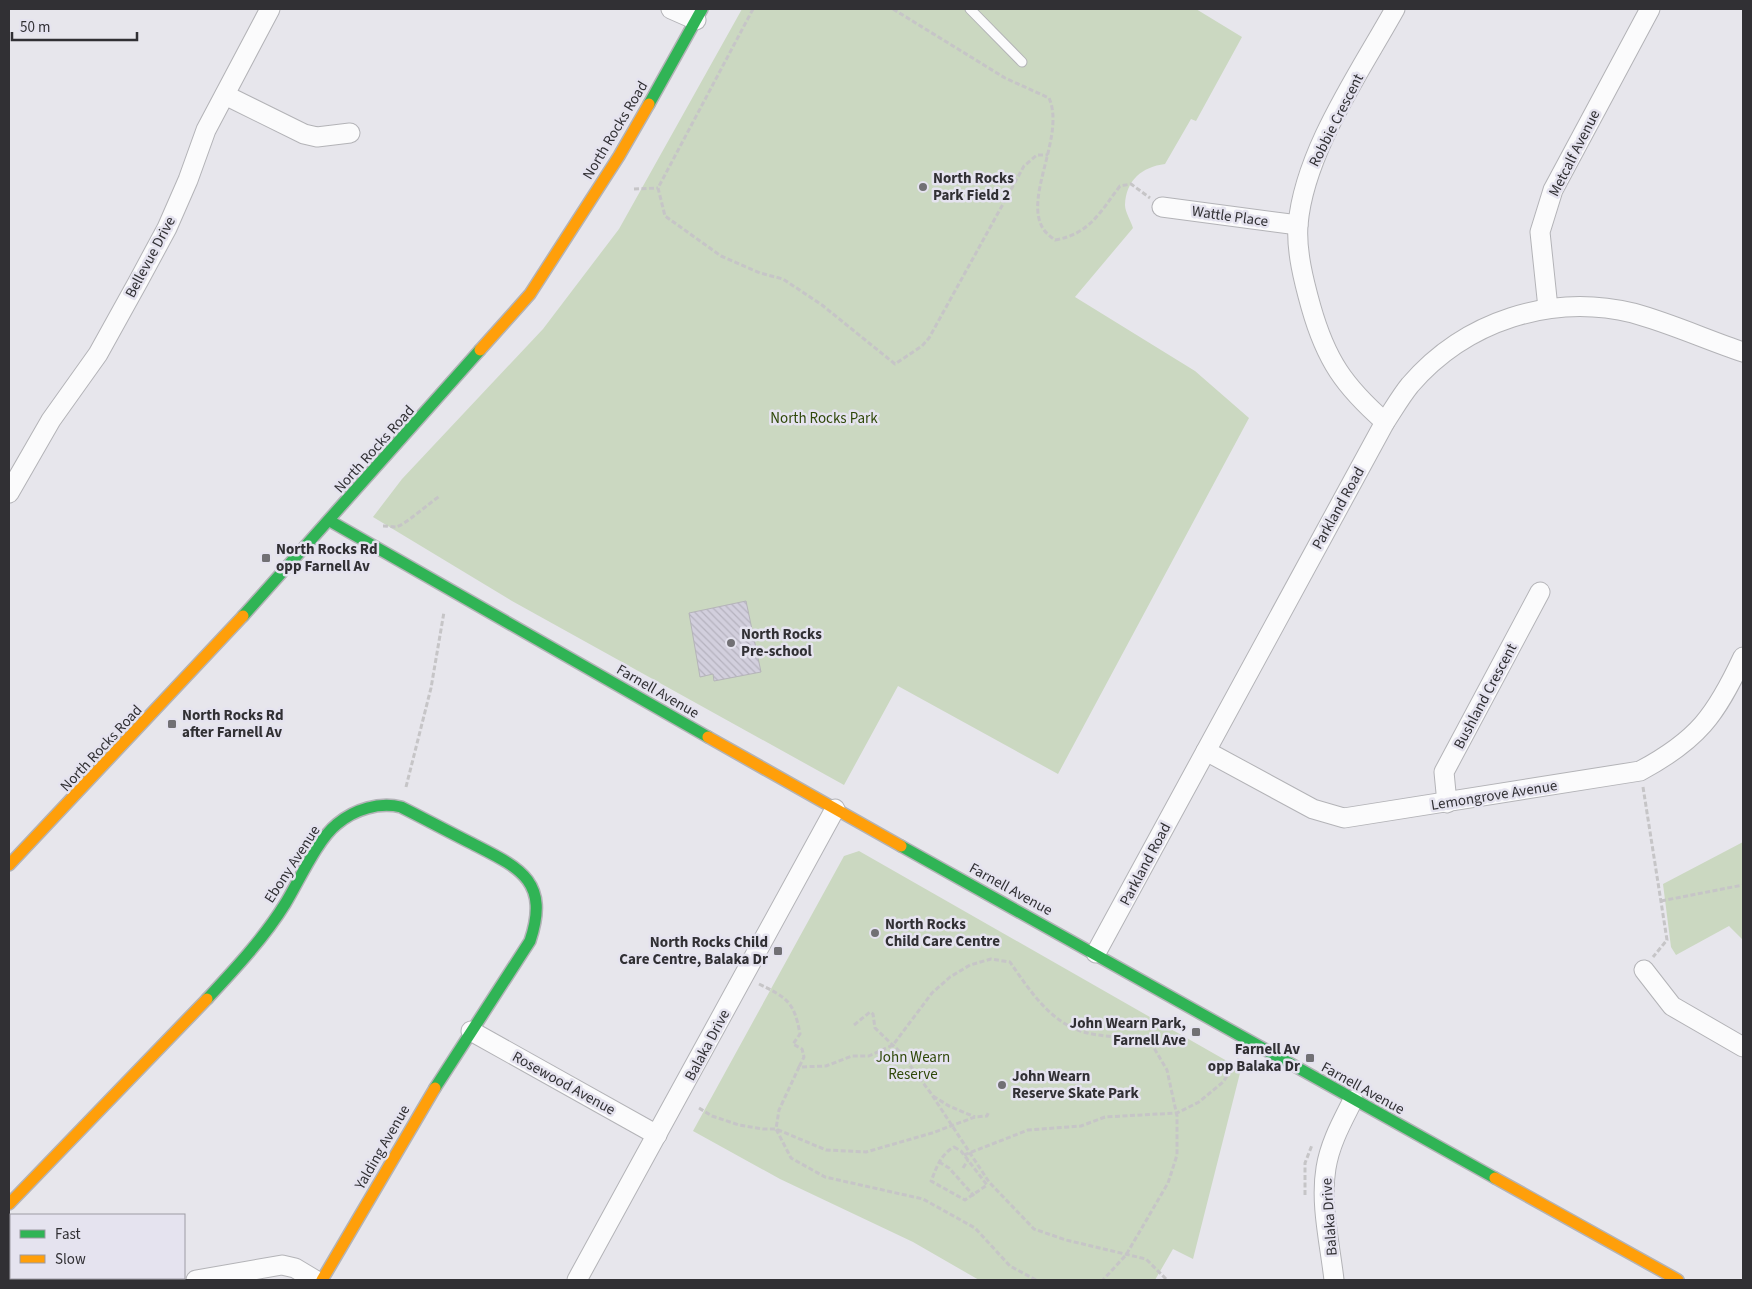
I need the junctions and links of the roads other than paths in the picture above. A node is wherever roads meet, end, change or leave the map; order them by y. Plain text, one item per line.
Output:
1 (270, 9) edge
2 (671, 9) edge
3 (970, 9) edge
4 (1395, 9) edge
5 (1650, 9) edge
6 (699, 14) edge
7 (1022, 62) dead end
8 (225, 95) junction
9 (350, 133) dead end
10 (1162, 207) road end
11 (1298, 225) junction
12 (1548, 308) junction
13 (1743, 352) edge
14 (1385, 422) junction
15 (9, 493) edge
16 (330, 521) junction
17 (1540, 592) dead end
18 (1743, 657) edge
19 (1206, 751) junction
20 (1447, 803) junction
21 (835, 809) junction
22 (9, 865) edge
23 (1096, 953) junction
24 (1644, 970) road end
25 (471, 1031) junction
26 (1743, 1047) edge
27 (1353, 1100) junction
28 (657, 1135) junction
29 (9, 1204) edge
30 (196, 1280) edge
31 (315, 1280) edge
32 (322, 1280) edge
33 (577, 1280) edge
34 (1334, 1280) edge
35 (1678, 1280) edge

1 - 8 street, Bellevue Drive
2 - 6 street
3 - 7 lane
4 - 11 street, Robbie Crescent
5 - 12 street, Metcalf Avenue
6 - 16 street, North Rocks Road
8 - 9 street
8 - 15 street, Bellevue Drive
10 - 11 street, Wattle Place
11 - 14 street, Robbie Crescent
12 - 13 street, Parkland Road
12 - 14 street, Parkland Road
14 - 19 street, Parkland Road
16 - 21 street, Farnell Avenue
16 - 22 street, North Rocks Road
17 - 20 street, Bushland Crescent
18 - 20 street, Lemongrove Avenue
19 - 20 street, Lemongrove Avenue
19 - 23 street, Parkland Road
21 - 23 street, Farnell Avenue
21 - 28 street, Balaka Drive
23 - 27 street, Farnell Avenue
24 - 26 street
25 - 28 street, Rosewood Avenue
25 - 29 street, Ebony Avenue
25 - 32 street, Yalding Avenue
27 - 34 street, Balaka Drive
27 - 35 street, Farnell Avenue
28 - 33 street, Balaka Drive
30 - 31 street

